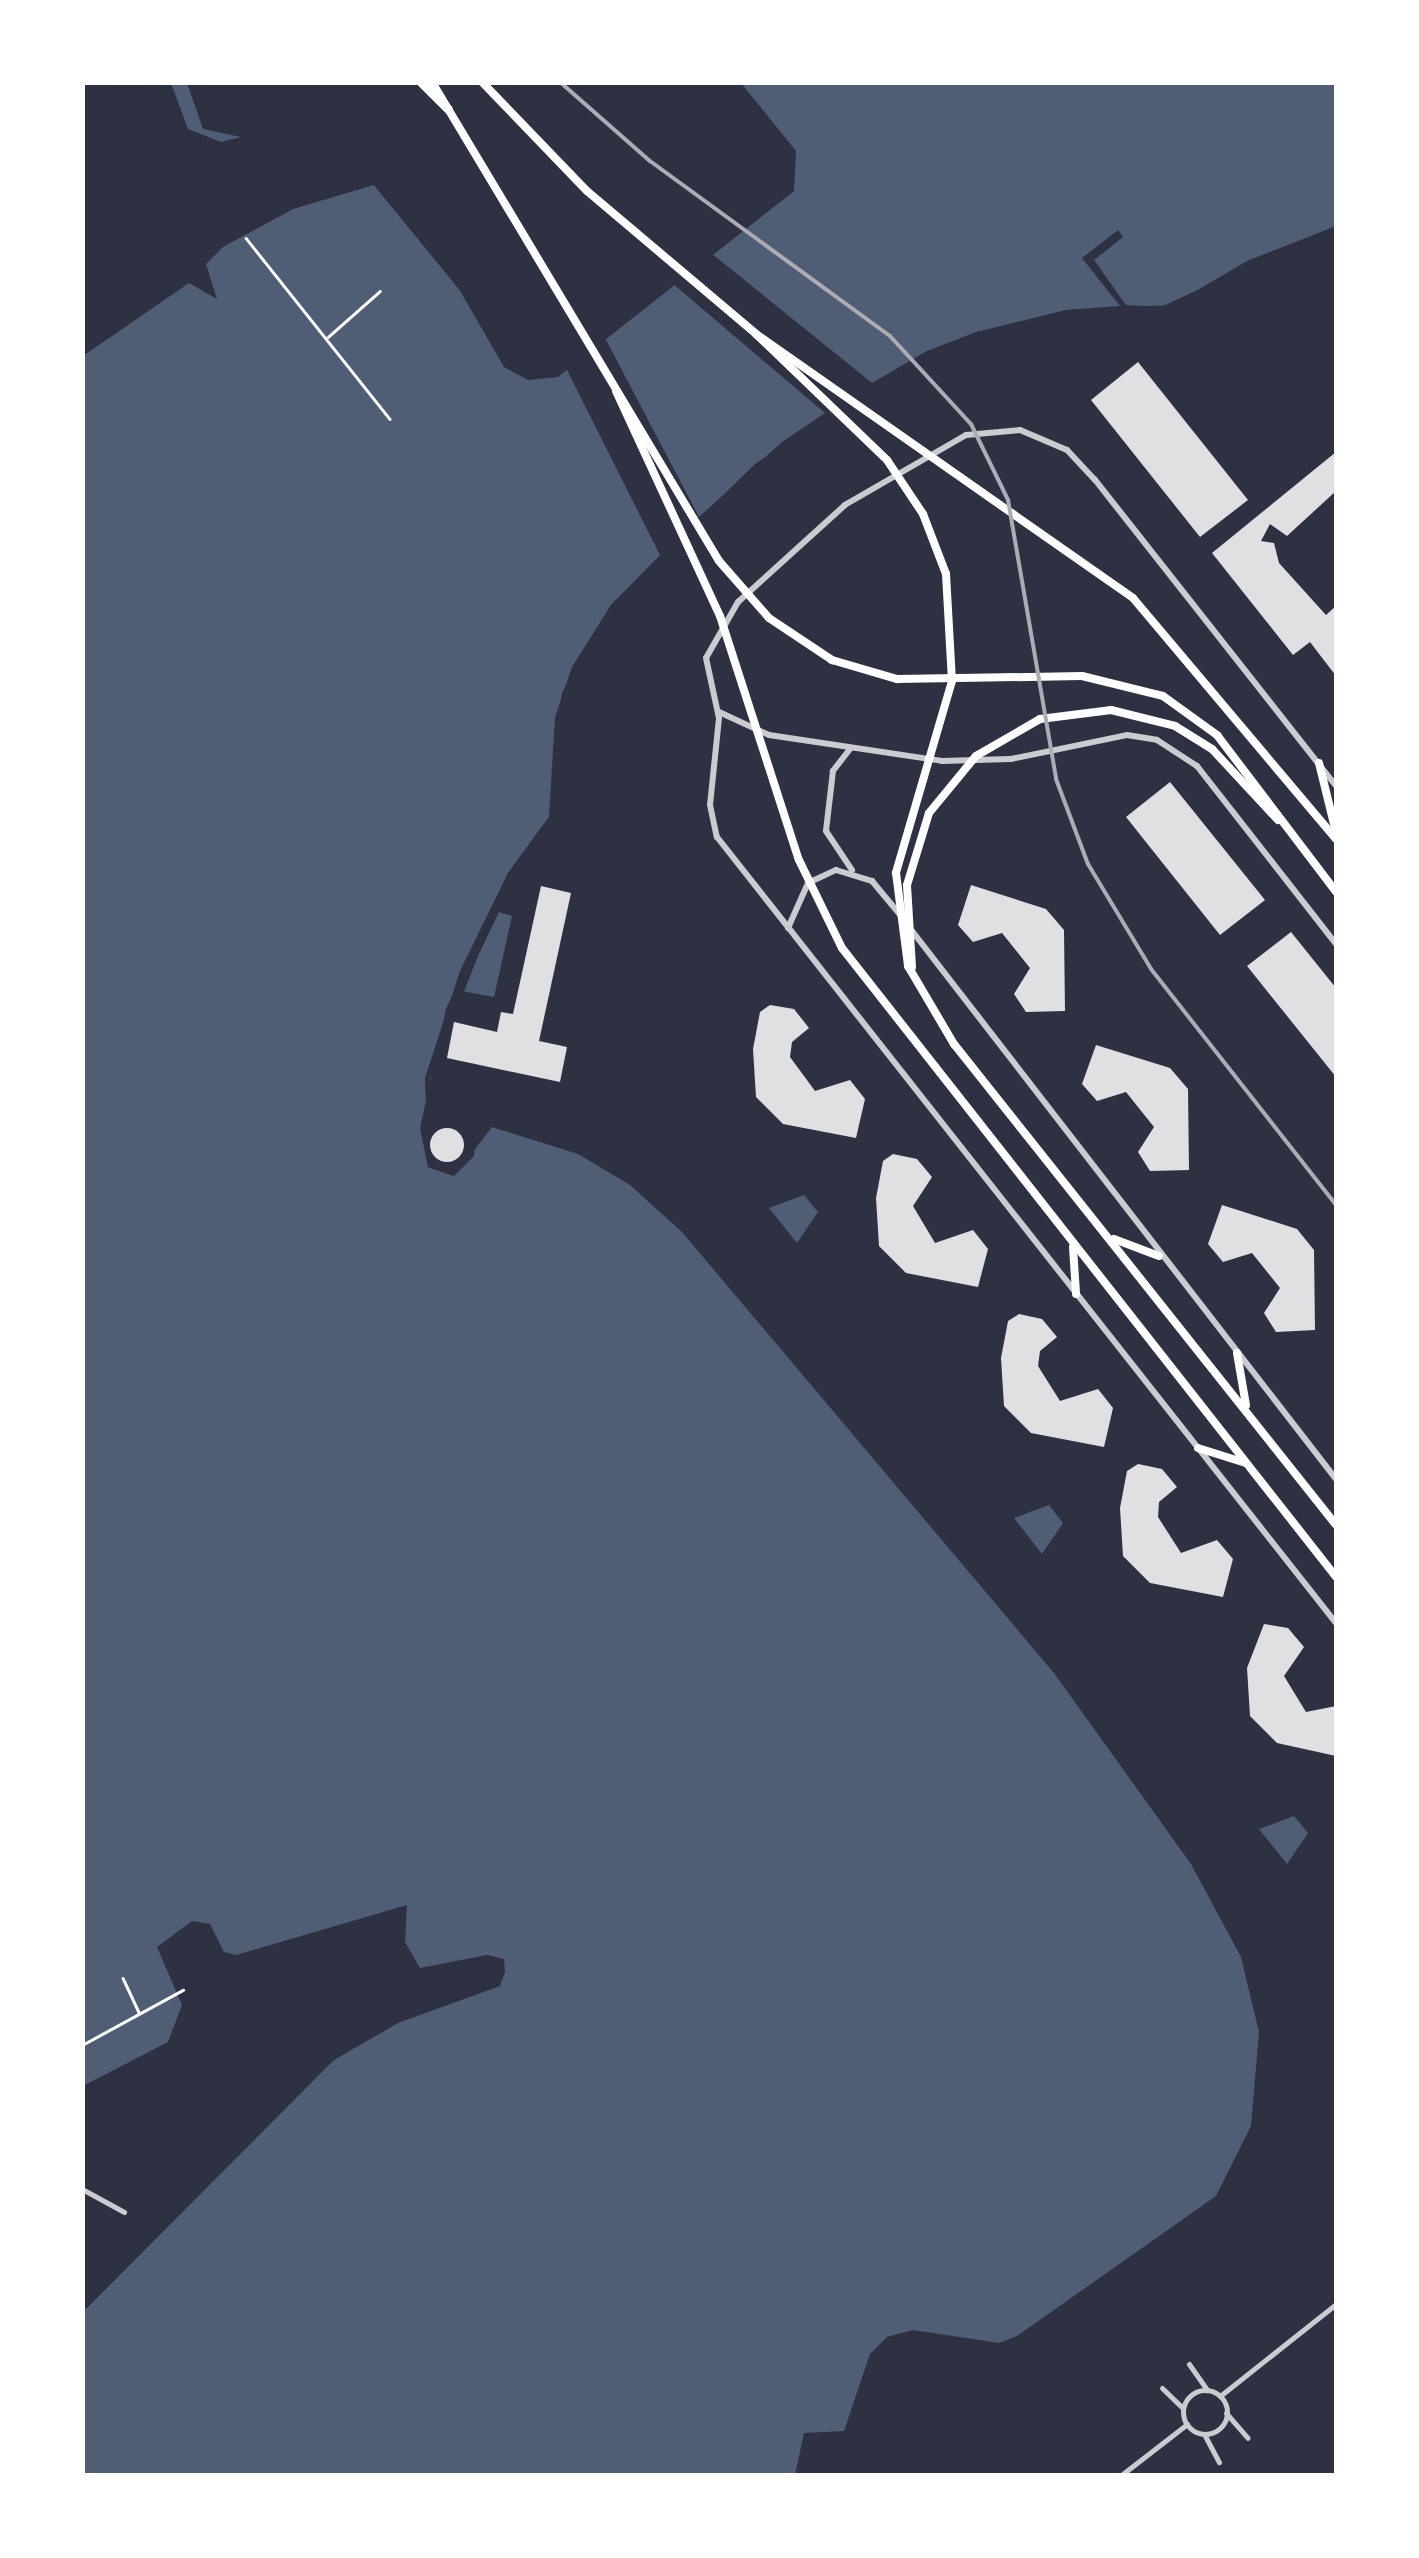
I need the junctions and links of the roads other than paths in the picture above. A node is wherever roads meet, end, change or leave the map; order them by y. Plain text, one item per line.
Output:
1 (421, 82) edge
2 (432, 82) edge
3 (482, 82) edge
4 (448, 109) junction
5 (756, 334) junction
6 (616, 391) junction
7 (718, 712) junction
8 (851, 748) junction
9 (1319, 763) junction
10 (1336, 786) edge
11 (1286, 826) junction
12 (1336, 836) edge
13 (858, 873) junction
14 (1336, 892) edge
15 (788, 928) junction
16 (1336, 944) edge
17 (913, 976) junction
18 (1110, 1237) junction
19 (1073, 1247) junction
20 (1159, 1256) junction
21 (1076, 1294) junction
22 (1236, 1353) junction
23 (1247, 1409) junction
24 (1198, 1448) junction
25 (1246, 1464) junction
26 (1336, 1479) edge
27 (1336, 1525) edge
28 (1336, 1577) edge
29 (1336, 1622) edge
30 (82, 2190) edge
31 (124, 2212) dead end
32 (1336, 2304) edge
33 (1190, 2364) dead end
34 (1162, 2388) dead end
35 (1207, 2390) junction
36 (1220, 2396) junction
37 (1183, 2408) junction
38 (1226, 2414) junction
39 (1186, 2424) junction
40 (1204, 2433) junction
41 (1248, 2438) dead end
42 (1219, 2462) dead end
43 (1120, 2476) edge

1 - 4 main road
2 - 4 main road
3 - 5 main road
4 - 6 main road
5 - 12 main road
5 - 17 main road
6 - 11 main road
6 - 19 main road
7 - 8 street
7 - 9 street
7 - 15 street
8 - 13 street
8 - 16 street
9 - 10 street
9 - 12 main road
11 - 14 main road
11 - 17 main road
13 - 15 street
13 - 20 street
15 - 21 street
17 - 18 main road
18 - 20 main road
18 - 23 main road
19 - 21 main road
19 - 25 main road
20 - 22 street
21 - 24 street
22 - 23 main road
22 - 26 street
23 - 27 main road
24 - 25 main road
24 - 29 street
25 - 28 main road
30 - 31 street
32 - 36 street
33 - 35 street
34 - 37 street
35 - 36 street
35 - 37 street
36 - 38 street
37 - 39 street
38 - 40 street
38 - 41 street
39 - 40 street
39 - 43 street
40 - 42 street

